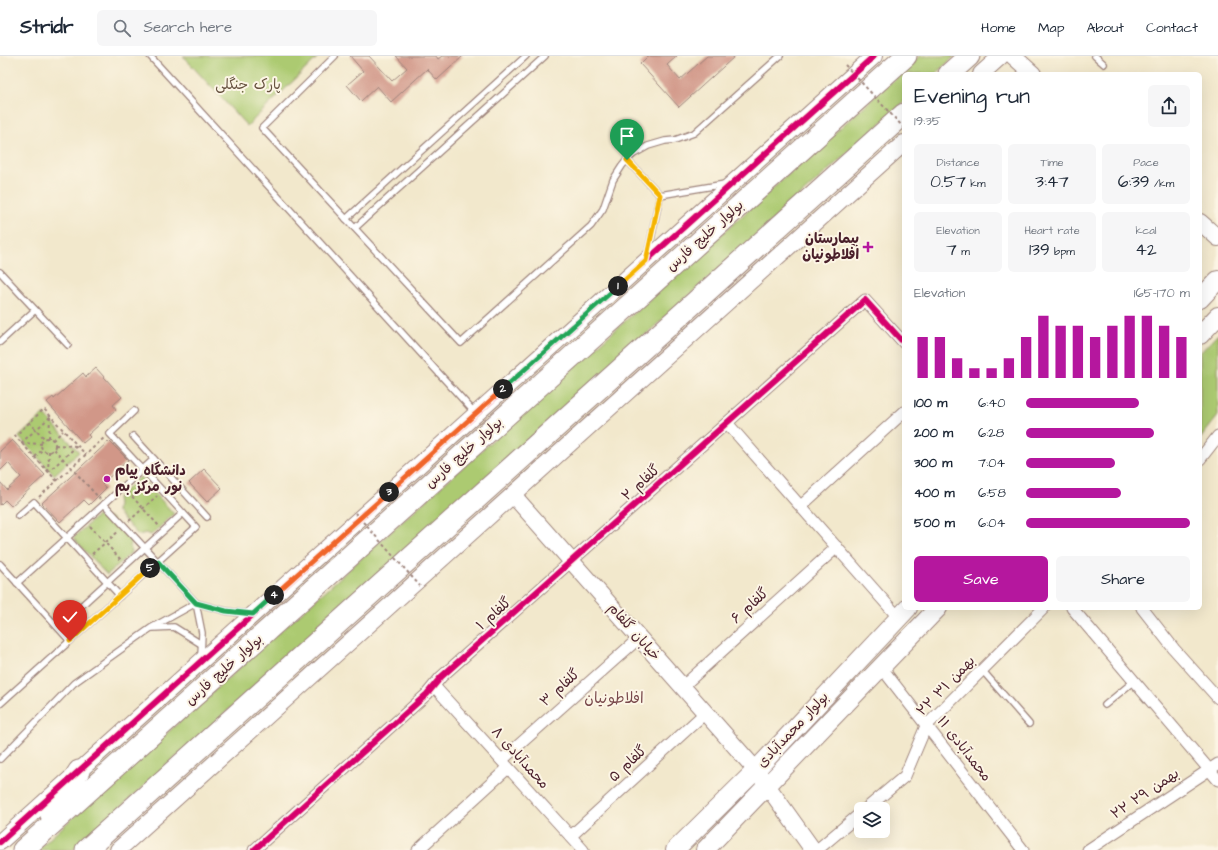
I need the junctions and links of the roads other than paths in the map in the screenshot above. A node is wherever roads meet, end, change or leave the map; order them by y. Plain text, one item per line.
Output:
1 (150, 56) edge
2 (335, 56) edge
3 (526, 56) edge
4 (545, 56) edge
5 (780, 56) edge
6 (874, 56) edge
7 (906, 56) edge
8 (969, 56) edge
9 (1001, 56) edge
10 (1013, 56) edge
11 (1095, 56) edge
12 (1104, 64) dead end
13 (951, 72) edge
14 (983, 72) edge
15 (1031, 72) edge
16 (902, 116) edge
17 (902, 145) edge
18 (627, 160) junction
19 (732, 183) junction
20 (660, 195) junction
21 (346, 219) junction
22 (1202, 224) edge
23 (355, 228) junction
24 (1218, 238) edge
25 (646, 261) junction
26 (0, 272) edge
27 (1218, 280) edge
28 (1202, 297) edge
29 (35, 310) junction
30 (1218, 316) edge
31 (1202, 333) edge
32 (902, 341) edge
33 (0, 342) edge
34 (68, 345) dead end
35 (134, 411) dead end
36 (476, 414) junction
37 (902, 414) edge
38 (727, 422) junction
39 (132, 436) dead end
40 (1218, 436) edge
41 (1202, 456) edge
42 (154, 459) junction
43 (142, 469) junction
44 (513, 495) junction
45 (104, 504) junction
46 (801, 506) junction
47 (183, 513) junction
48 (18, 516) dead end
49 (207, 517) dead end
50 (66, 538) junction
51 (145, 548) junction
52 (837, 548) junction
53 (571, 561) junction
54 (158, 562) junction
55 (0, 564) edge
56 (107, 582) junction
57 (17, 583) junction
58 (120, 596) junction
59 (196, 603) junction
60 (936, 610) edge
61 (1042, 610) edge
62 (1074, 610) edge
63 (1144, 610) edge
64 (903, 613) edge
65 (253, 614) junction
66 (58, 627) junction
67 (151, 628) junction
68 (639, 638) junction
69 (70, 641) junction
70 (201, 644) junction
71 (201, 661) junction
72 (881, 667) junction
73 (982, 670) junction
74 (1134, 681) junction
75 (434, 686) junction
76 (682, 687) junction
77 (1218, 698) edge
78 (0, 704) edge
79 (1105, 705) dead end
80 (705, 713) junction
81 (1029, 724) dead end
82 (926, 726) junction
83 (0, 759) edge
84 (505, 764) junction
85 (1214, 766) edge
86 (79, 770) junction
87 (756, 770) junction
88 (1218, 780) edge
89 (768, 785) junction
90 (874, 802) edge
91 (854, 819) edge
92 (109, 829) junction
93 (571, 836) junction
94 (0, 842) edge
95 (29, 844) edge
96 (86, 850) edge
97 (99, 850) edge
98 (118, 850) edge
99 (254, 850) edge
100 (418, 850) edge
101 (582, 850) edge
102 (675, 850) edge
103 (705, 850) edge
104 (813, 850) edge
105 (817, 850) edge
106 (1023, 850) edge
107 (1088, 850) edge

1 - 36 lane
2 - 21 lane
3 - 21 lane
4 - 23 lane
5 - 18 lane
6 - 19 street
7 - 95 highway, بولوار خلیج فارس
8 - 13 highway
9 - 14 street
10 - 15 street
11 - 12 lane
16 - 92 highway
17 - 44 street
18 - 20 lane
18 - 23 lane
19 - 20 lane
19 - 25 street
20 - 25 lane
21 - 23 lane
22 - 24 street
25 - 36 street
26 - 29 lane
27 - 28 main road
29 - 33 lane
29 - 34 lane
30 - 31 main road
32 - 38 street, گلفام ۲
35 - 43 lane
36 - 65 street
37 - 46 street
38 - 46 street
38 - 53 street, گلفام ۲
39 - 42 lane
40 - 41 street
42 - 43 lane
42 - 49 lane
43 - 45 lane
43 - 47 lane
44 - 53 street, خیابان گلفام
44 - 98 street
45 - 50 lane
45 - 51 lane
46 - 52 street
47 - 51 lane
47 - 54 lane
48 - 50 lane
50 - 56 lane
50 - 57 lane
51 - 54 lane
51 - 56 lane
52 - 64 street
52 - 76 street, گلفام ۶
53 - 68 street, خیابان گلفام
53 - 75 street, گلفام ۱
54 - 58 lane
54 - 59 lane
55 - 57 lane
56 - 58 lane
56 - 66 lane
57 - 66 lane
58 - 69 lane
59 - 65 lane
59 - 67 lane
59 - 70 lane
60 - 72 main road, بولوار محمدآبادی
61 - 73 street, ۲۲ بهمن ۳۱
62 - 74 street
63 - 77 street
64 - 87 main road, بولوار محمدآبادی
65 - 71 street
66 - 69 lane
67 - 70 lane
67 - 83 lane
68 - 76 street, خیابان گلفام
68 - 84 street, گلفام ۳
69 - 78 lane
70 - 71 lane
71 - 86 street
72 - 82 street, محمدآبادی ۱۱
72 - 89 main road, بولوار محمدآبادی
73 - 81 lane
73 - 82 street, ۲۲ بهمن ۳۱
74 - 79 lane
74 - 85 street
75 - 84 street, محمدآبادی ۸
75 - 99 street, گلفام ۱
76 - 80 street, خیابان گلفام
80 - 87 street, خیابان گلفام
80 - 93 street, گلفام ۵
82 - 90 street, ۲۲ بهمن ۳۱
82 - 106 street, محمدآبادی ۱۱
84 - 93 street, محمدآبادی ۸
84 - 100 street, گلفام ۳
85 - 88 street
85 - 107 street, ۲۲ بهمن ۲۹
86 - 94 street
86 - 95 highway
87 - 89 street, خیابان گلفام
87 - 102 main road, بولوار محمدآبادی
89 - 103 main road, بولوار محمدآبادی
89 - 104 street, خیابان گلفام
91 - 105 street
92 - 96 highway
92 - 97 highway
93 - 101 street, محمدآبادی ۸

